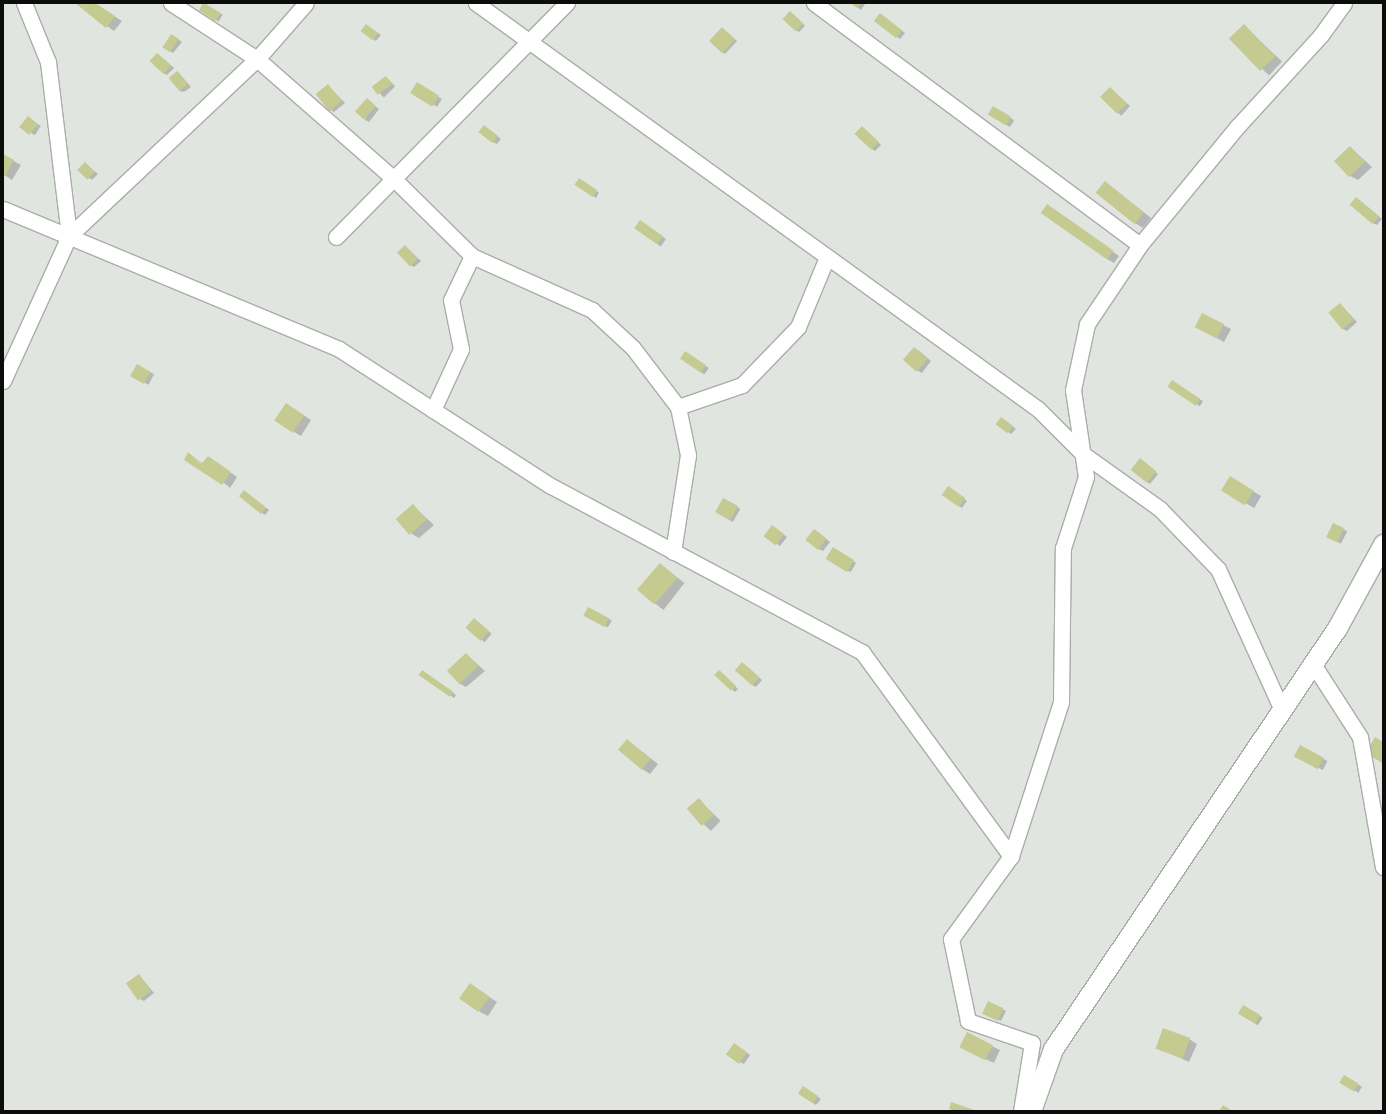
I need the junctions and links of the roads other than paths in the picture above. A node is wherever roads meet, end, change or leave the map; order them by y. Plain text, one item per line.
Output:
1 (24, 3) edge
2 (171, 3) edge
3 (306, 3) edge
4 (476, 3) edge
5 (567, 3) edge
6 (814, 3) edge
7 (1344, 3) edge
8 (529, 42) junction
9 (257, 59) junction
10 (394, 179) junction
11 (3, 209) edge
12 (69, 236) junction
13 (336, 237) dead end
14 (1140, 246) junction
15 (472, 256) junction
16 (826, 257) junction
17 (3, 381) edge
18 (678, 407) junction
19 (433, 410) junction
20 (1083, 454) junction
21 (1383, 544) edge
22 (673, 552) junction
23 (1313, 664) junction
24 (1282, 710) junction
25 (1011, 856) junction
26 (1383, 867) edge
27 (1021, 1111) edge
28 (1031, 1111) edge

1 - 12 street
2 - 9 street
3 - 9 street
4 - 8 street
5 - 8 street
6 - 14 street
7 - 14 street
8 - 10 street
8 - 16 street
9 - 10 street
9 - 12 street
10 - 13 street
10 - 15 street
11 - 12 street
12 - 17 street
12 - 19 street
14 - 20 street
15 - 18 street
15 - 19 street
16 - 18 street
16 - 20 street
18 - 22 street
19 - 22 street
20 - 24 street
20 - 25 street
21 - 23 street
22 - 25 street
23 - 24 street
23 - 26 street
24 - 28 street
25 - 27 street

